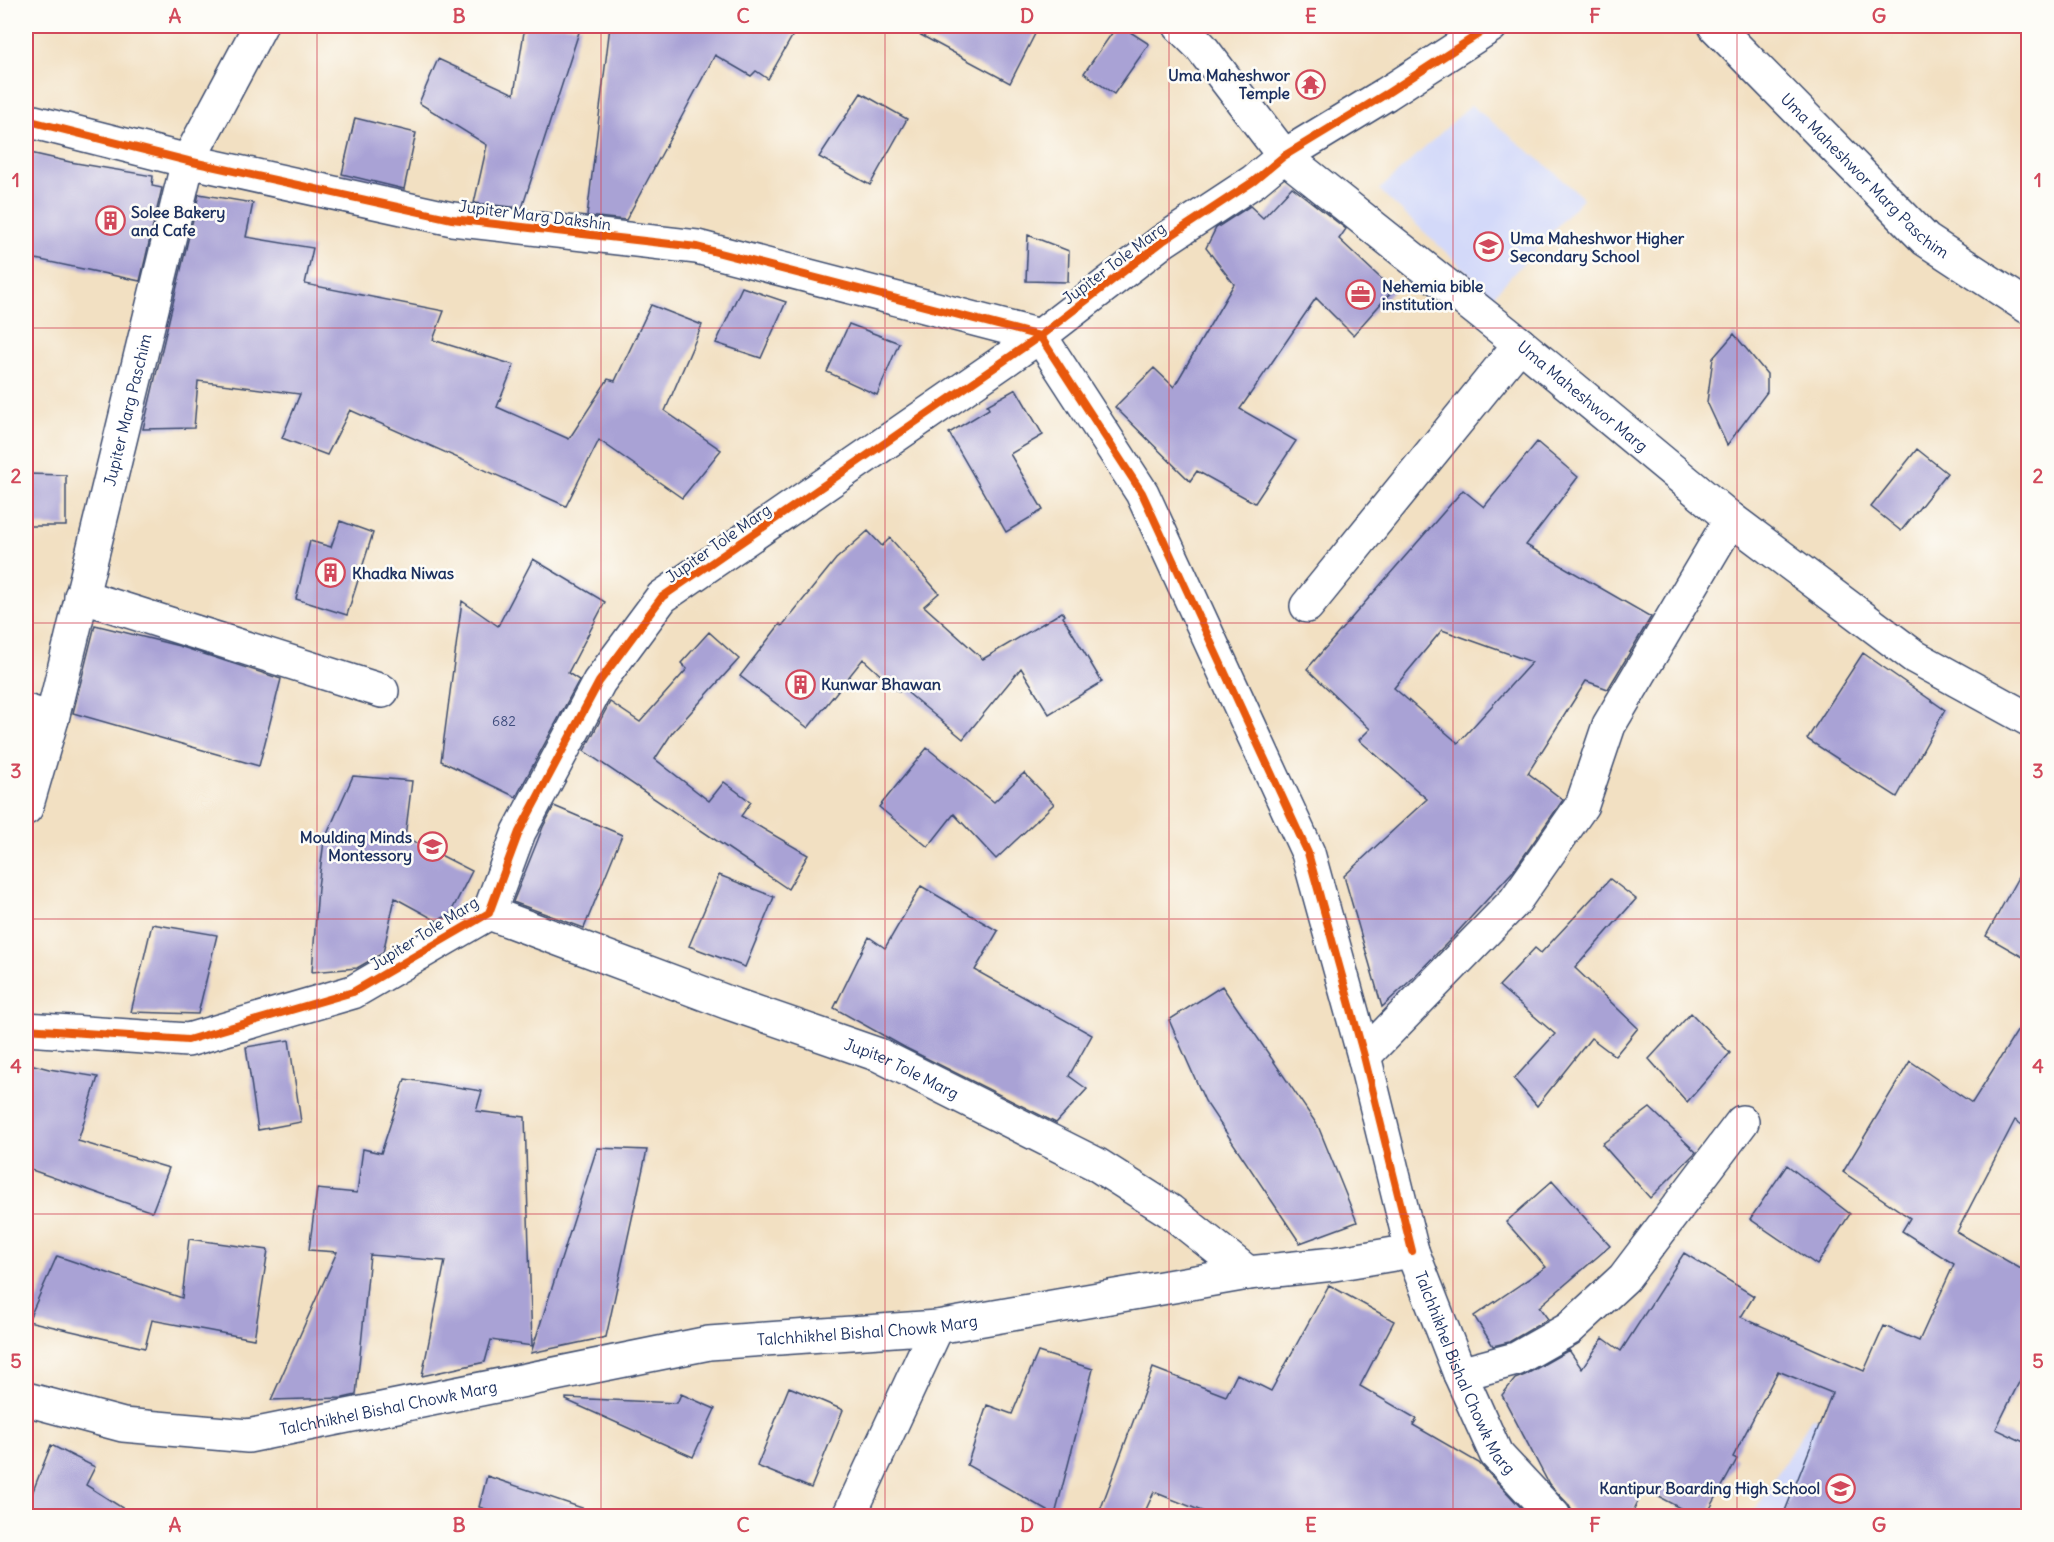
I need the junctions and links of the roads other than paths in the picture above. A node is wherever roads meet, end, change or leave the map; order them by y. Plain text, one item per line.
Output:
1 (260, 26) edge
2 (1180, 26) edge
3 (1491, 26) edge
4 (1714, 26) edge
5 (26, 120) edge
6 (1284, 156) junction
7 (188, 161) junction
8 (2028, 308) edge
9 (1040, 336) junction
10 (1520, 344) junction
11 (1731, 519) junction
12 (81, 596) junction
13 (1307, 606) dead end
14 (382, 691) dead end
15 (39, 715) edge
16 (2028, 720) edge
17 (26, 807) edge
18 (489, 913) junction
19 (26, 1029) edge
20 (1364, 1056) junction
21 (1742, 1122) dead end
22 (1412, 1251) junction
23 (1248, 1274) junction
24 (937, 1327) junction
25 (1460, 1374) junction
26 (26, 1399) edge
27 (849, 1516) edge
28 (1554, 1516) edge

1 - 7 street, Jupiter Marg Paschim
2 - 6 street, Uma Maheshwor Marg
3 - 6 street, Jupiter Tole Marg
4 - 8 street, Uma Maheshwor Marg Paschim
5 - 7 street, Jupiter Marg Dakshin
6 - 9 street, Jupiter Tole Marg
6 - 10 street, Uma Maheshwor Marg
7 - 9 street, Jupiter Marg Dakshin
7 - 12 street, Jupiter Marg Paschim
9 - 18 street, Jupiter Tole Marg
9 - 20 street
10 - 11 street, Uma Maheshwor Marg
10 - 13 street
11 - 16 street, Uma Maheshwor Marg
11 - 20 street
12 - 14 street
12 - 15 street, Jupiter Marg Paschim
15 - 17 street, Jupiter Marg Paschim
18 - 19 street, Jupiter Tole Marg
18 - 23 street, Jupiter Tole Marg
20 - 22 street
21 - 25 street
22 - 23 street, Talchhikhel Bishal Chowk Marg
22 - 25 street, Talchhikhel Bishal Chowk Marg
23 - 24 street, Talchhikhel Bishal Chowk Marg
24 - 26 street, Talchhikhel Bishal Chowk Marg
24 - 27 street
25 - 28 street, Talchhikhel Bishal Chowk Marg

